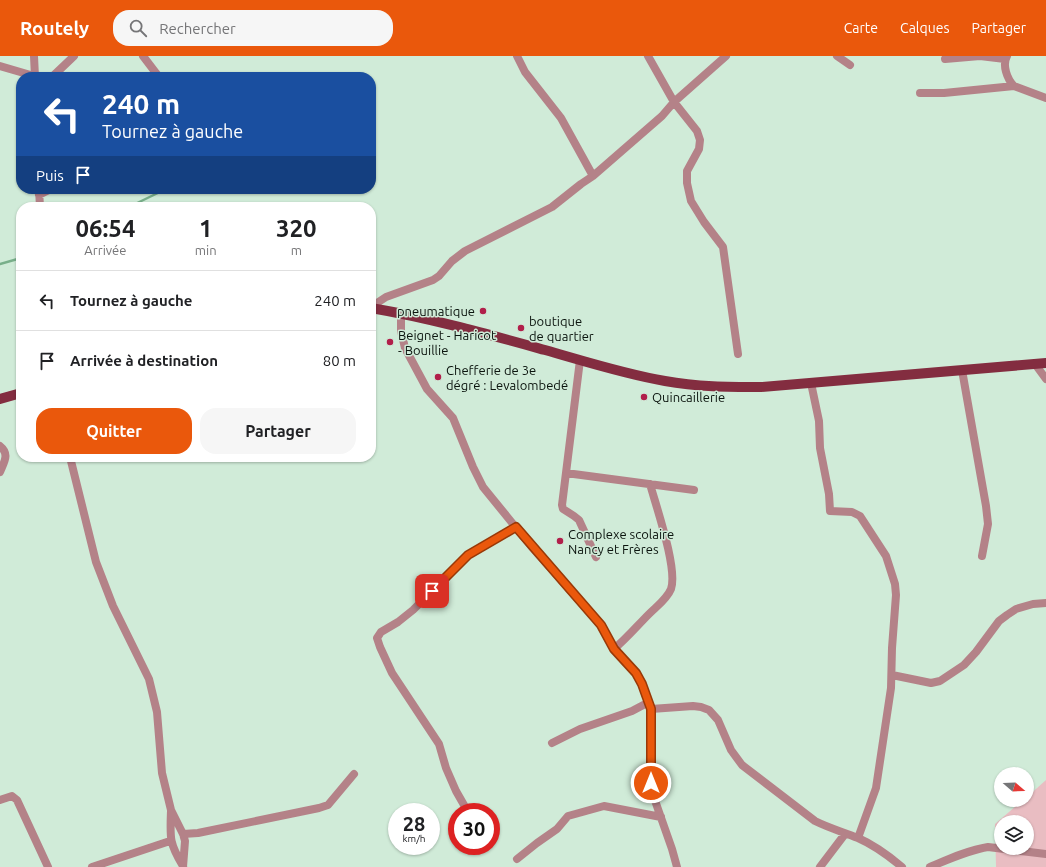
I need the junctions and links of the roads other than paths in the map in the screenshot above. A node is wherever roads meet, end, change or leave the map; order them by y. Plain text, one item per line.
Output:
1 (34, 56) edge
2 (74, 56) edge
3 (143, 56) edge
4 (517, 56) edge
5 (648, 56) edge
6 (726, 56) edge
7 (837, 56) edge
8 (980, 56) edge
9 (1006, 57) edge
10 (945, 59) dead end
11 (850, 65) dead end
12 (0, 66) edge
13 (19, 72) edge
14 (34, 72) edge
15 (57, 72) edge
16 (155, 72) edge
17 (1014, 86) junction
18 (920, 93) dead end
19 (1046, 98) edge
20 (674, 102) junction
21 (593, 176) junction
22 (376, 304) edge
23 (376, 309) edge
24 (401, 313) junction
25 (738, 354) dead end
26 (580, 360) junction
27 (1046, 363) edge
28 (1035, 364) junction
29 (962, 370) junction
30 (1046, 379) edge
31 (811, 383) junction
32 (16, 394) edge
33 (0, 399) edge
34 (0, 446) edge
35 (71, 462) edge
36 (0, 472) edge
37 (566, 473) junction
38 (650, 484) junction
39 (694, 490) dead end
40 (516, 527) junction
41 (982, 556) dead end
42 (596, 557) dead end
43 (1046, 603) edge
44 (614, 649) junction
45 (892, 675) junction
46 (650, 706) junction
47 (552, 743) dead end
48 (354, 774) dead end
49 (0, 800) edge
50 (463, 803) edge
51 (171, 810) junction
52 (661, 817) junction
53 (183, 834) junction
54 (845, 834) junction
55 (858, 838) junction
56 (170, 841) junction
57 (1046, 854) edge
58 (517, 859) dead end
59 (48, 867) edge
60 (92, 867) edge
61 (183, 867) edge
62 (677, 867) edge
63 (820, 867) edge
64 (902, 867) edge
65 (930, 867) edge

1 - 14 street
2 - 15 street
3 - 16 street
4 - 21 street
5 - 20 street
6 - 20 street
7 - 11 street
8 - 9 street
8 - 10 street
9 - 17 street
12 - 13 street
17 - 18 street
17 - 19 street
20 - 21 street
20 - 25 street
21 - 22 street
23 - 24 main road
24 - 26 main road
24 - 40 street
26 - 31 main road
26 - 37 street
27 - 28 main road
28 - 29 main road
28 - 30 street
29 - 31 main road
29 - 41 street
31 - 45 street
32 - 33 main road
34 - 36 street
35 - 51 street
37 - 38 street
37 - 42 street
38 - 39 street
38 - 44 street
40 - 44 street
40 - 50 street
43 - 45 street
44 - 46 street
45 - 55 street
46 - 47 street
46 - 52 street
46 - 54 street
48 - 53 street
49 - 59 street
51 - 53 street
51 - 56 street
52 - 58 street
52 - 62 street
53 - 61 street
54 - 55 street
54 - 63 street
55 - 64 street
56 - 60 street
56 - 61 street
57 - 65 street

